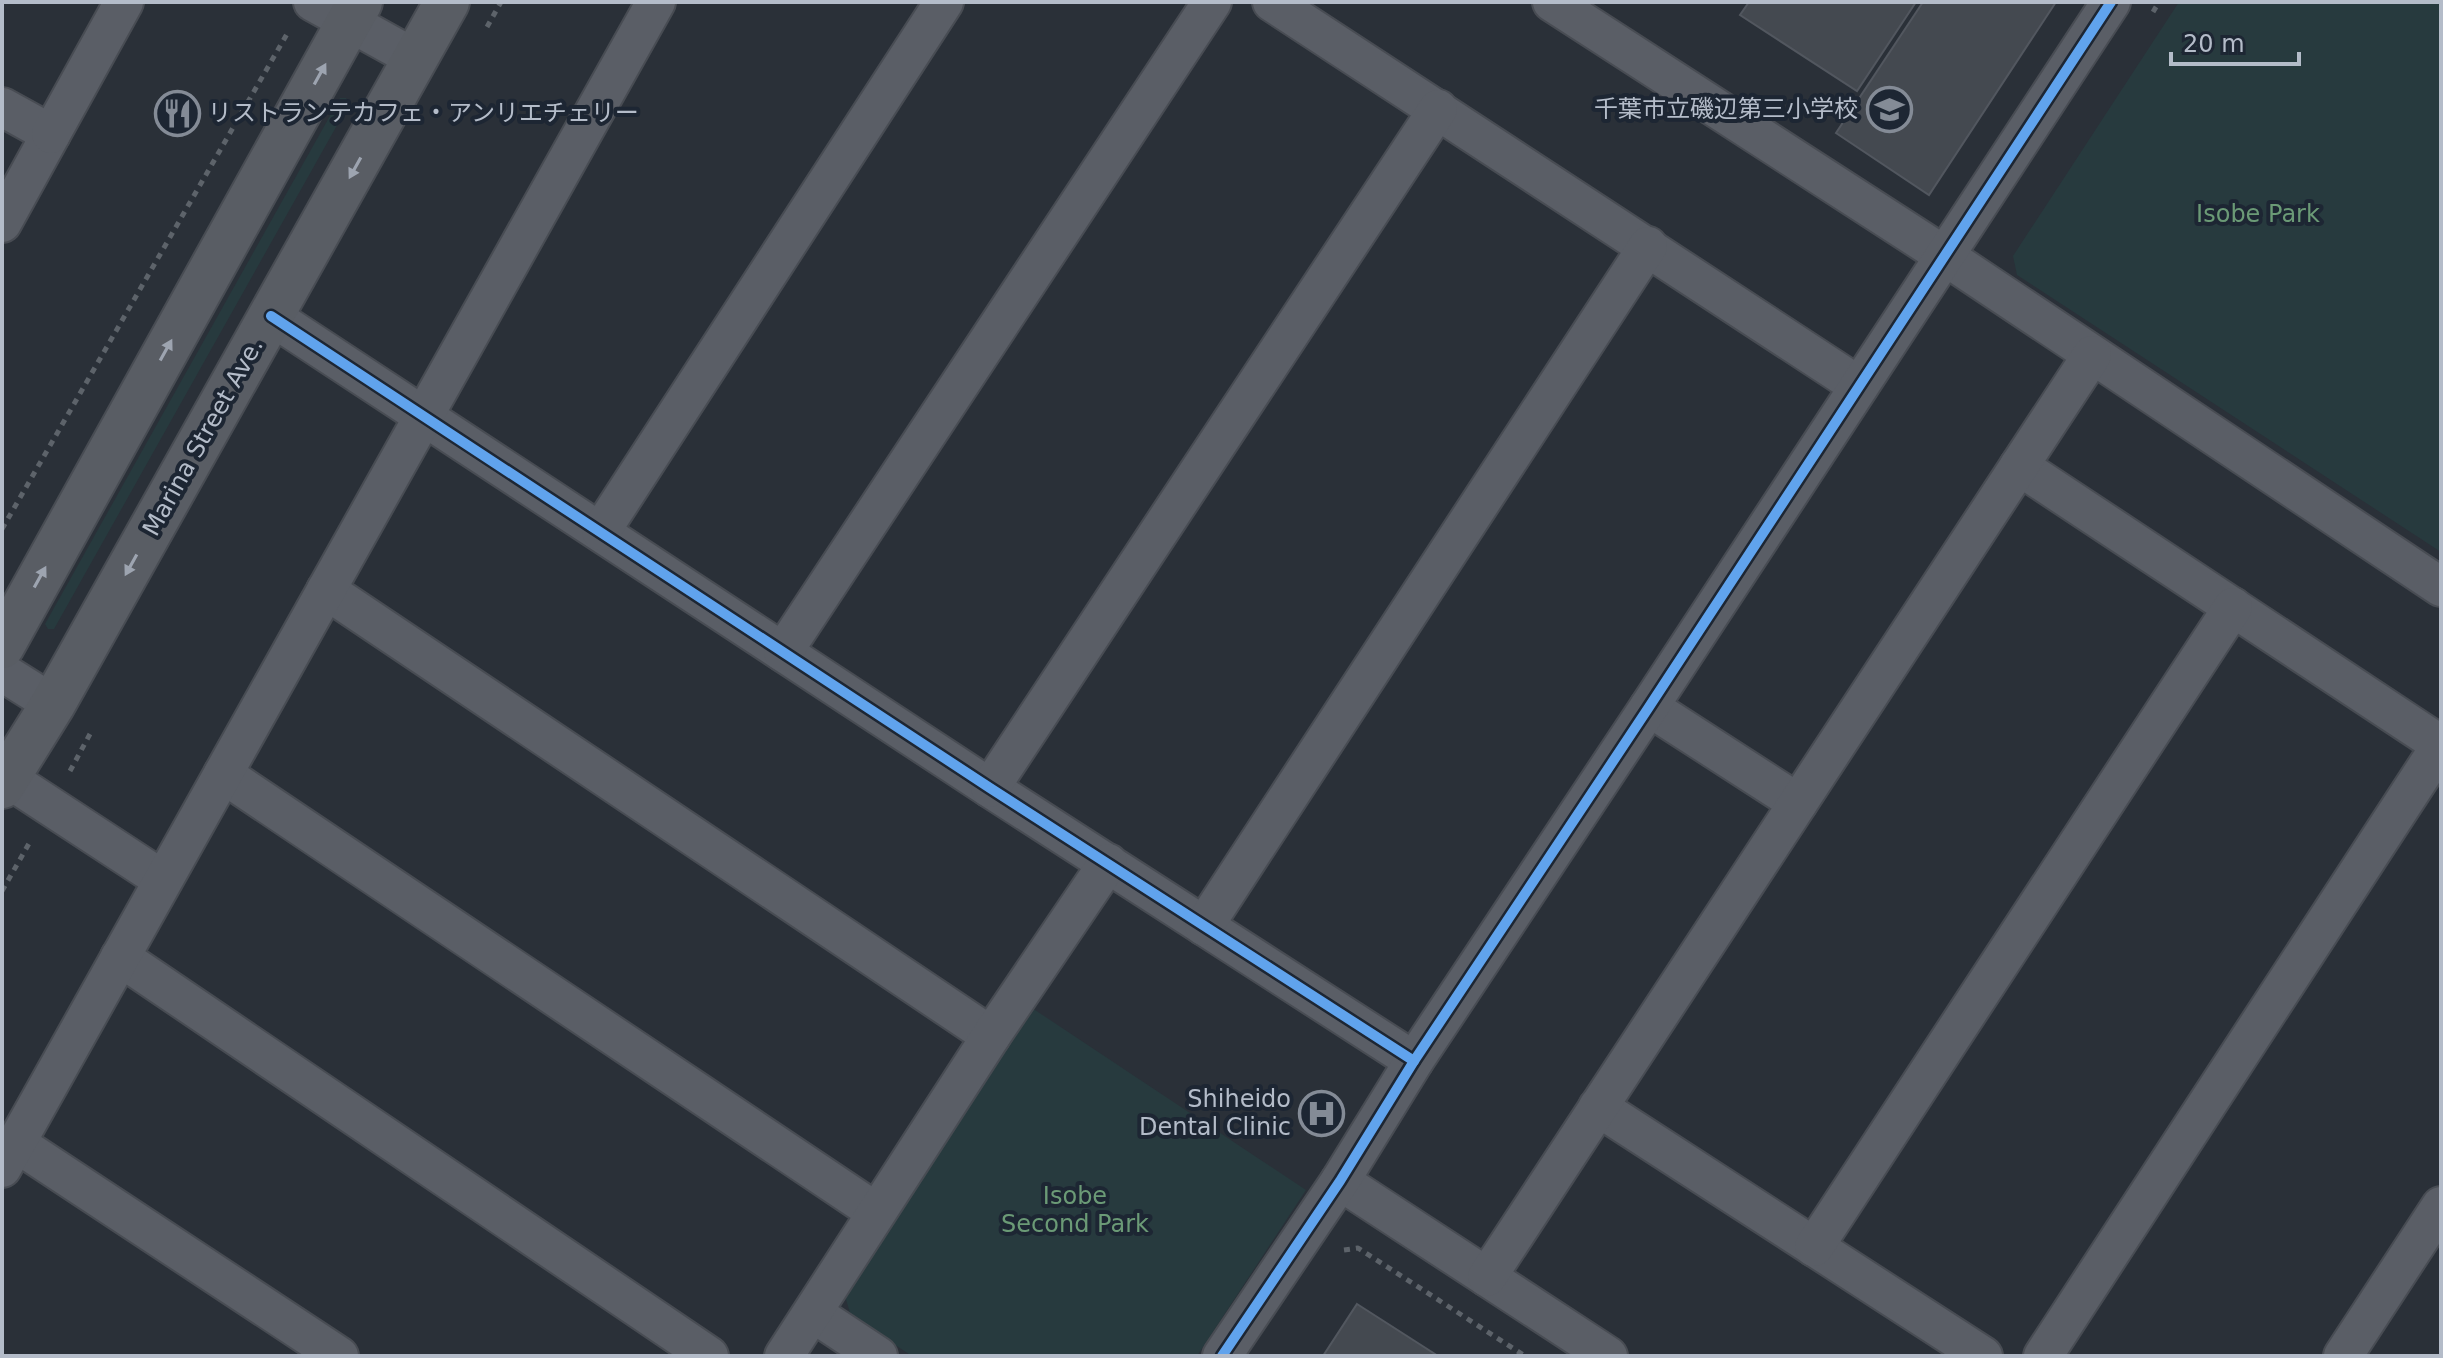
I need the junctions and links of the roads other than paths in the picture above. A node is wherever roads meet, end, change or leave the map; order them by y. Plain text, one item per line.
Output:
1 (124, 2) edge
2 (447, 2) edge
3 (656, 2) edge
4 (944, 2) edge
5 (1212, 2) edge
6 (1272, 2) edge
7 (1552, 2) edge
8 (2111, 2) edge
9 (328, 14) edge
10 (416, 59) junction
11 (2, 107) edge
12 (1438, 109) junction
13 (51, 134) junction
14 (2, 223) edge
15 (1648, 246) junction
16 (1945, 256) junction
17 (271, 316) junction
18 (2092, 355) junction
19 (1859, 386) junction
20 (424, 415) junction
21 (2019, 466) junction
22 (601, 531) junction
23 (2441, 587) edge
24 (326, 590) junction
25 (2233, 607) junction
26 (2, 646) edge
27 (783, 652) junction
28 (2, 672) edge
29 (53, 704) junction
30 (1649, 707) junction
31 (223, 774) junction
32 (4, 782) edge
33 (990, 788) junction
34 (1798, 803) junction
35 (1108, 863) junction
36 (163, 880) junction
37 (1204, 926) junction
38 (120, 957) junction
39 (991, 1036) junction
40 (1414, 1061) junction
41 (1598, 1107) junction
42 (9, 1155) edge
43 (1340, 1181) junction
44 (876, 1212) junction
45 (2435, 1230) edge
46 (1814, 1247) junction
47 (1487, 1277) junction
48 (813, 1313) junction
49 (339, 1356) edge
50 (709, 1356) edge
51 (784, 1356) edge
52 (878, 1356) edge
53 (1222, 1356) edge
54 (1608, 1356) edge
55 (1983, 1356) edge
56 (2043, 1356) edge
57 (2343, 1356) edge

1 - 13 street
2 - 10 street, Marina Street Ave.
3 - 20 street
4 - 22 street
5 - 27 street
6 - 12 street
7 - 16 street
8 - 16 street
9 - 10 street
26 -> 9 street
10 -> 17 street, Marina Street Ave.
11 - 13 street
12 - 15 street
12 - 33 street
13 - 14 street
15 - 19 street
15 - 37 street
16 - 18 street
16 - 19 street
17 - 20 street
17 -> 29 street, Marina Street Ave.
18 - 21 street
18 - 23 street
19 - 30 street
20 - 22 street
20 - 24 street
21 - 25 street
21 - 34 street
22 - 27 street
24 - 31 street
24 - 39 street
25 - 46 street
25 - 56 street
27 - 33 street
28 - 29 street
29 - 32 street, Marina Street Ave.
30 - 34 street
30 - 40 street
31 - 36 street
31 - 44 street
32 - 36 street
33 - 35 street
34 - 41 street
35 - 37 street
35 - 39 street
36 - 38 street
37 - 40 street
38 - 42 street
38 - 50 street
39 - 44 street
40 - 43 street
41 - 46 street
41 - 47 street
42 - 49 street
43 - 47 street
43 - 53 street
44 - 48 street
45 - 57 street
46 - 55 street
47 - 54 street
48 - 51 street
48 - 52 street

